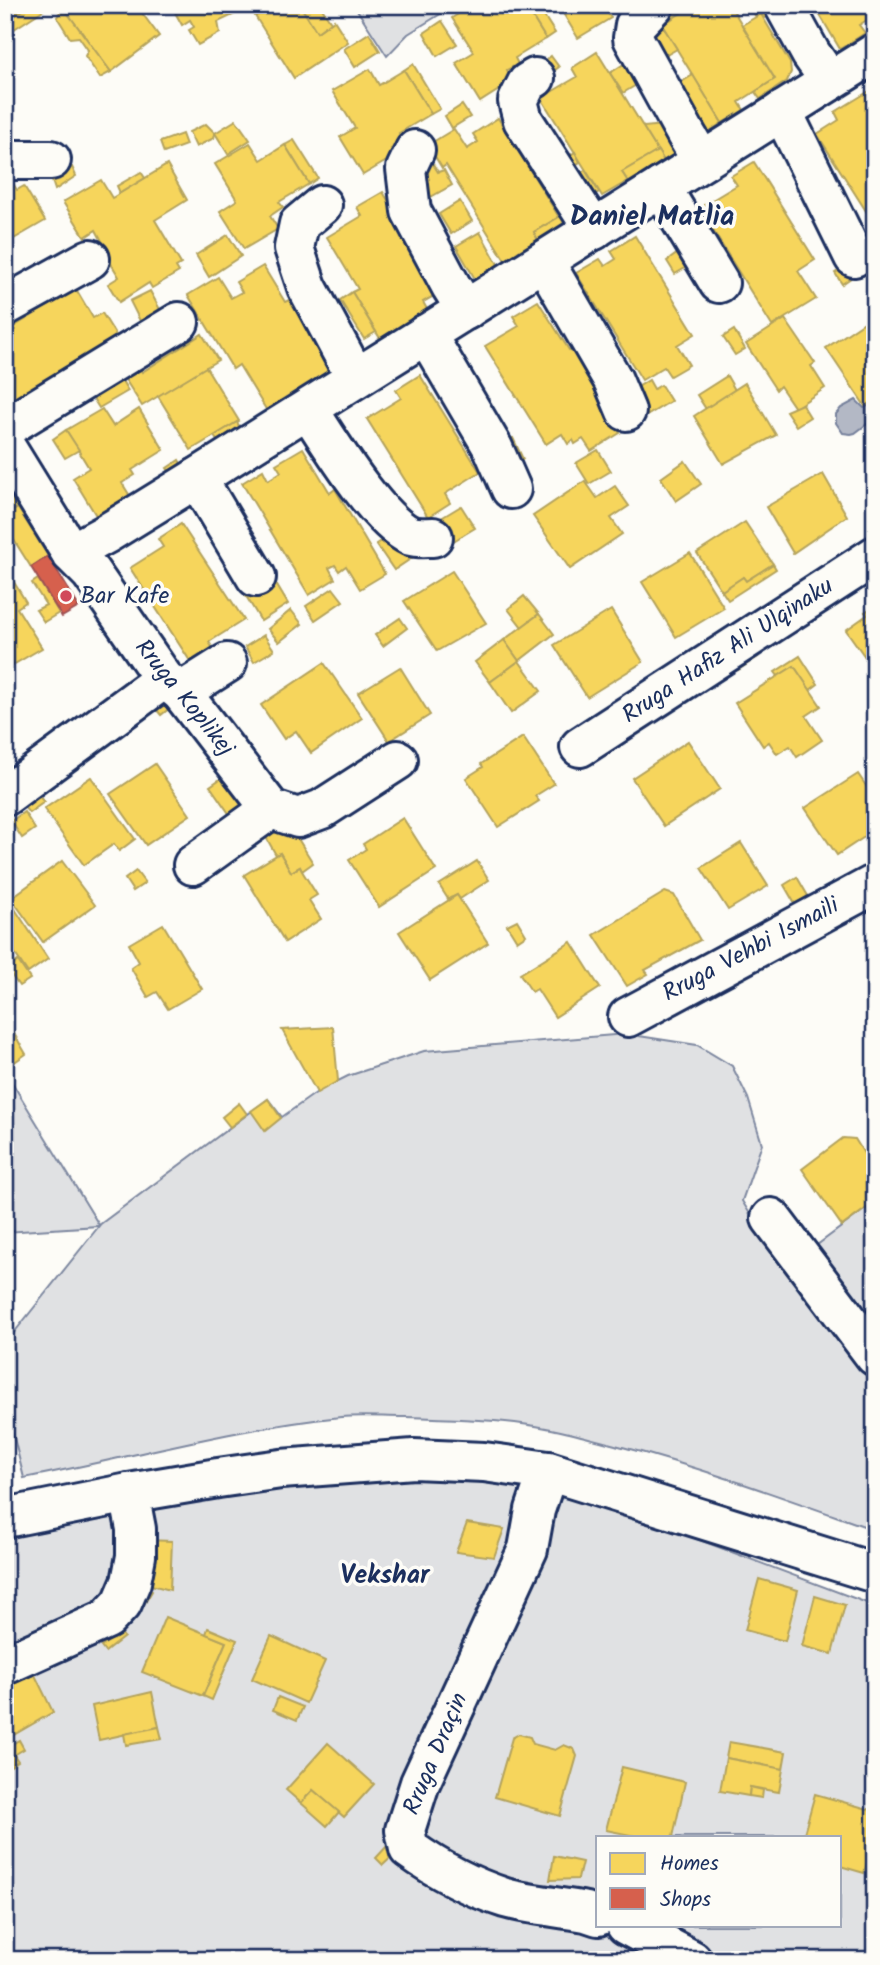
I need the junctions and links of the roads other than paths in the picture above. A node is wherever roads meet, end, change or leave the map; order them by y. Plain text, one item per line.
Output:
1 (654, 5) edge
2 (784, 5) edge
3 (875, 54) edge
4 (535, 78) dead end
5 (830, 81) junction
6 (782, 111) junction
7 (415, 150) dead end
8 (5, 160) edge
9 (51, 160) dead end
10 (704, 160) junction
11 (661, 187) junction
12 (322, 205) dead end
13 (594, 230) junction
14 (854, 257) dead end
15 (90, 259) dead end
16 (544, 261) junction
17 (719, 283) dead end
18 (5, 306) edge
19 (466, 310) junction
20 (179, 323) dead end
21 (426, 334) junction
22 (357, 377) junction
23 (308, 409) junction
24 (626, 411) dead end
25 (5, 428) edge
26 (5, 446) edge
27 (197, 478) junction
28 (511, 489) dead end
29 (433, 537) dead end
30 (71, 553) junction
31 (875, 556) edge
32 (256, 577) dead end
33 (227, 663) dead end
34 (173, 685) junction
35 (580, 747) dead end
36 (398, 760) dead end
37 (5, 796) edge
38 (271, 810) junction
39 (193, 864) dead end
40 (875, 884) edge
41 (628, 1017) dead end
42 (771, 1218) dead end
43 (875, 1356) edge
44 (548, 1471) junction
45 (128, 1493) junction
46 (5, 1518) edge
47 (875, 1573) edge
48 (5, 1665) edge
49 (596, 1915) edge
50 (628, 1926) edge
51 (692, 1960) edge

1 - 10 street
2 - 5 street
3 - 5 street
4 - 13 street
5 - 6 street
6 - 10 street
6 - 14 street
7 - 19 street
8 - 9 street
10 - 11 street
11 - 13 street
11 - 17 street
12 - 22 street
13 - 16 street
15 - 18 street
16 - 19 street
16 - 24 street
19 - 21 street
20 - 25 street
21 - 22 street
21 - 28 street
22 - 23 street
23 - 27 street
23 - 29 street
26 - 30 street, Rruga Koplikej
27 - 30 street
27 - 32 street
30 - 34 street, Rruga Koplikej
31 - 35 street, Rruga Hafiz Ali Ulqinaku
33 - 34 street
34 - 37 street
34 - 38 street, Rruga Koplikej
36 - 38 street
38 - 39 street
40 - 41 street, Rruga Vehbi Ismaili
42 - 43 street
44 - 45 street
44 - 47 street
44 - 49 street, Rruga Draçin
45 - 46 street
45 - 48 street
50 - 51 street

